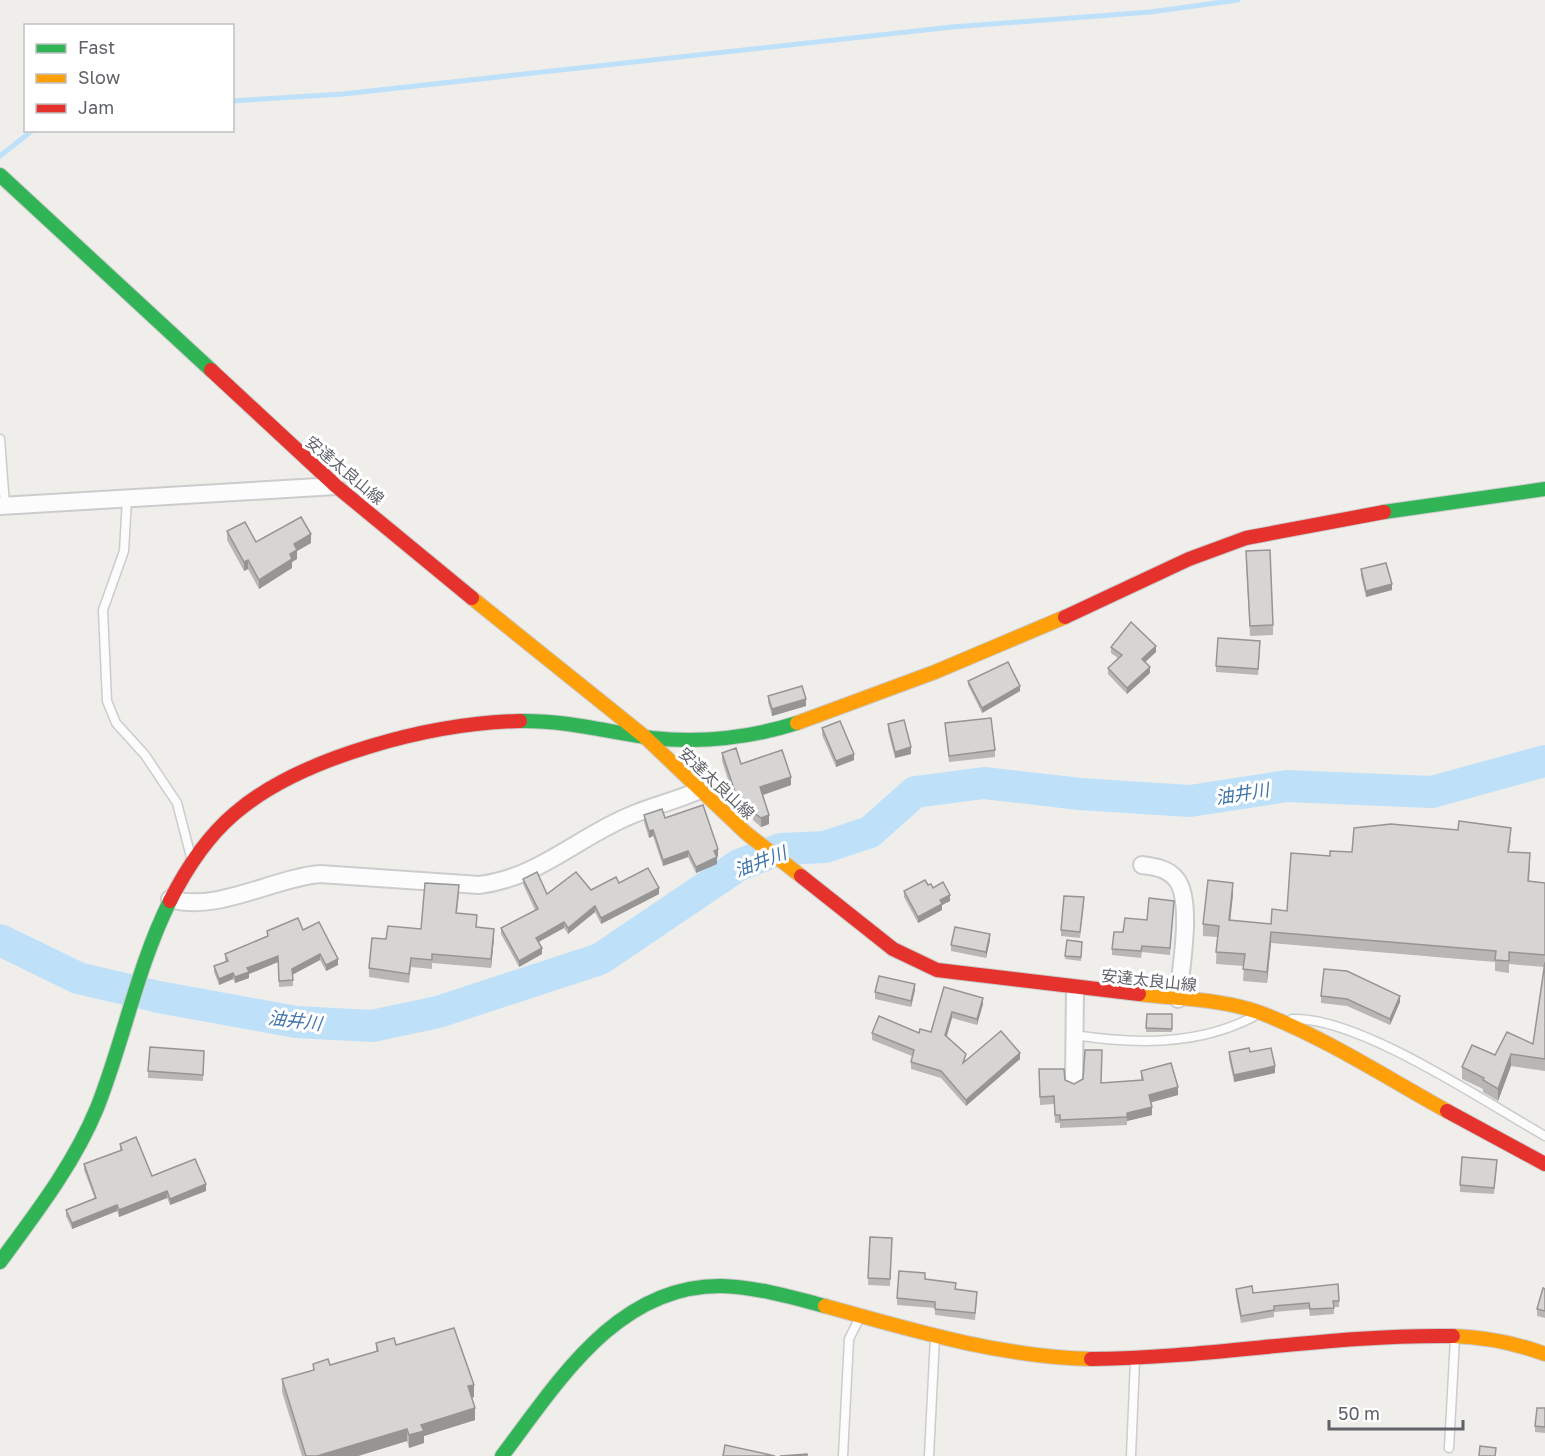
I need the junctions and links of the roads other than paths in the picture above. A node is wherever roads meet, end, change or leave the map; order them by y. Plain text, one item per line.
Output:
1 (0, 175) edge
2 (0, 439) edge
3 (336, 486) junction
4 (1545, 489) edge
5 (126, 499) junction
6 (3, 505) edge
7 (645, 737) junction
8 (700, 790) junction
9 (192, 858) junction
10 (1142, 865) dead end
11 (170, 899) junction
12 (1075, 989) junction
13 (1178, 999) junction
14 (1260, 1013) junction
15 (1282, 1022) junction
16 (1074, 1035) junction
17 (1074, 1082) edge
18 (1545, 1136) edge
19 (1545, 1164) edge
20 (0, 1262) edge
21 (860, 1316) junction
22 (936, 1334) junction
23 (1455, 1337) junction
24 (1545, 1354) edge
25 (1136, 1356) junction
26 (1449, 1448) dead end
27 (502, 1456) edge
28 (843, 1456) edge
29 (929, 1456) edge
30 (1131, 1456) edge

1 - 3 street, 安達太良山線
2 - 6 lane
3 - 5 street
3 - 7 street, 安達太良山線
4 - 7 street
5 - 6 street
5 - 9 lane
7 - 8 street, 安達太良山線
7 - 9 street
8 - 11 street
8 - 12 street, 安達太良山線
9 - 11 street
10 - 13 street
11 - 20 street
12 - 13 street, 安達太良山線
12 - 16 street
13 - 14 street, 安達太良山線
14 - 15 street, 安達太良山線
14 - 16 lane
15 - 18 lane
15 - 19 street, 安達太良山線
16 - 17 street
21 - 22 street
21 - 27 street
21 - 28 lane
22 - 25 street
22 - 29 lane
23 - 24 street
23 - 25 street
23 - 26 lane
25 - 30 lane

